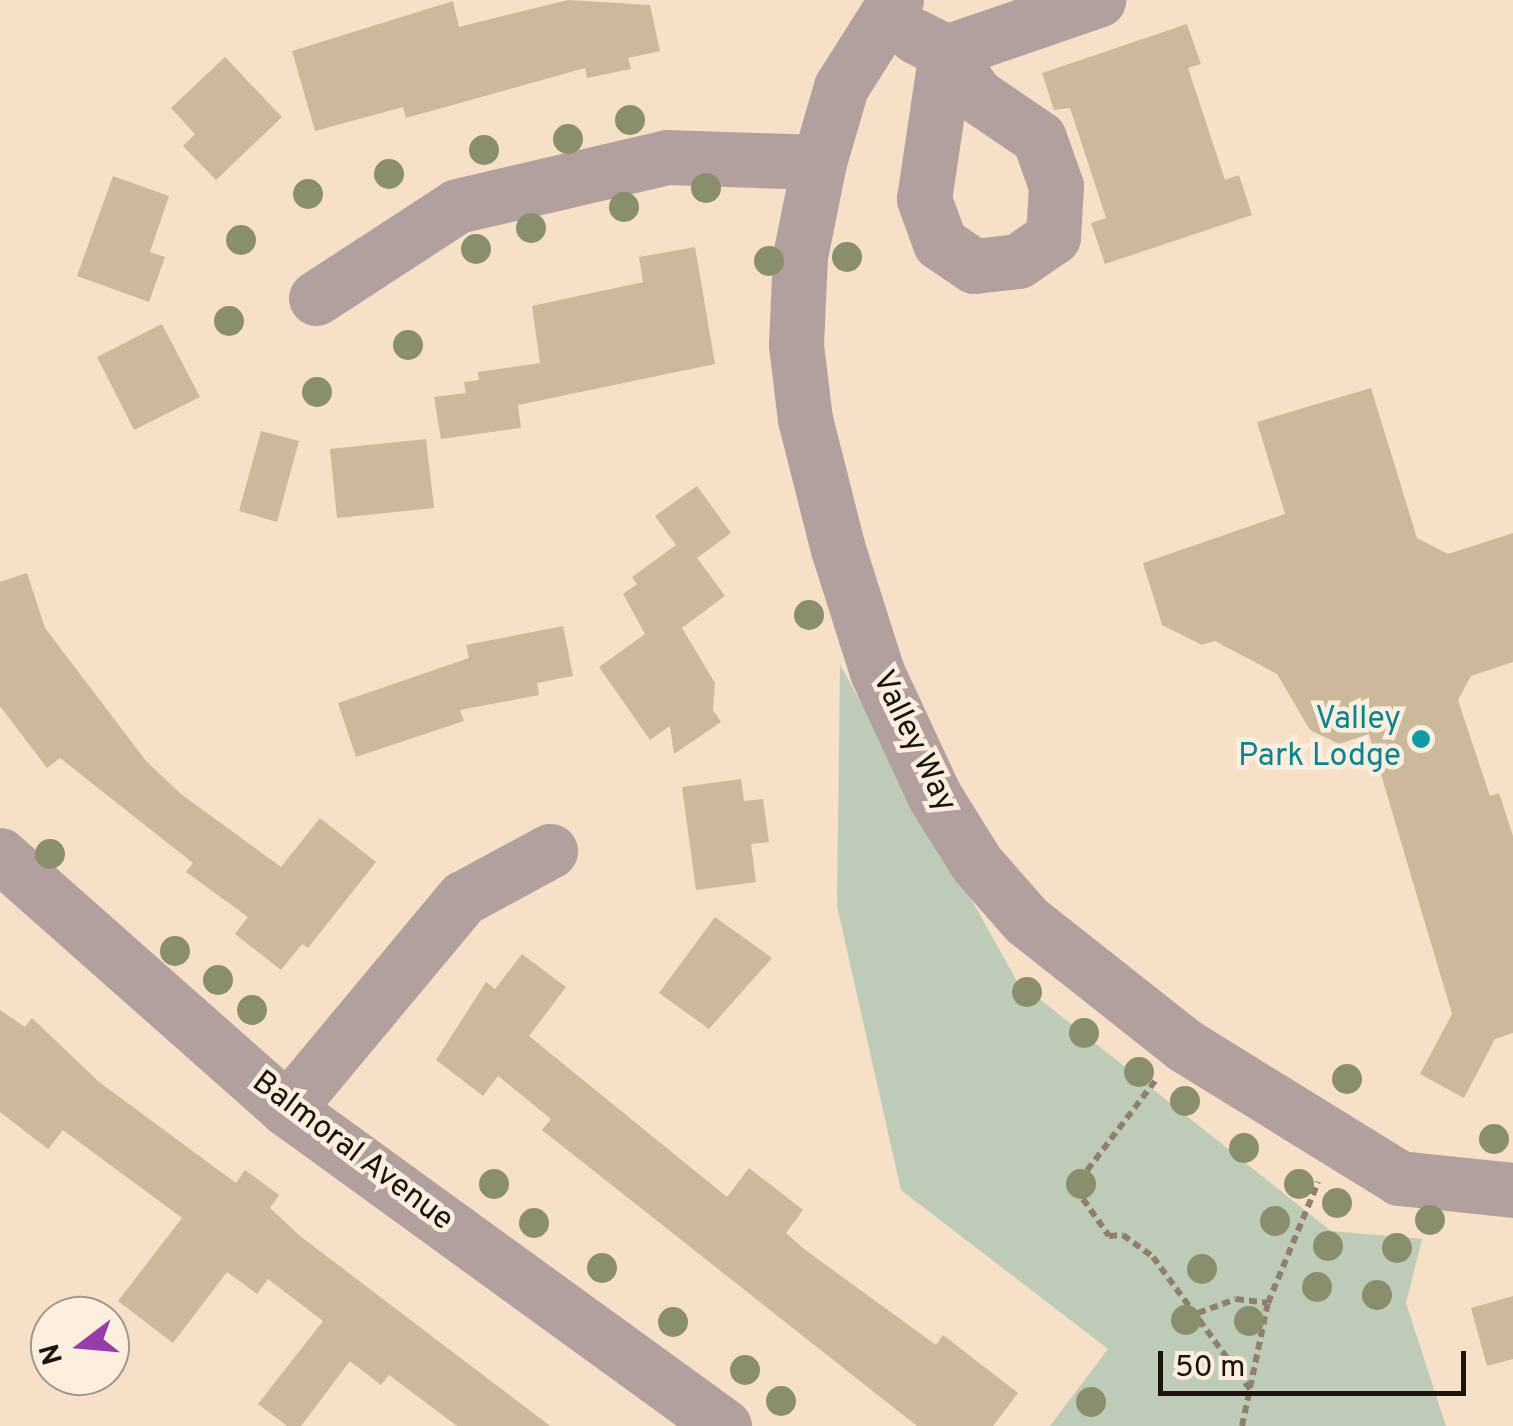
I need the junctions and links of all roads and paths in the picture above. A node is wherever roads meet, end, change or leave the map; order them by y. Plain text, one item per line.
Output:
1 (1098, 0) edge
2 (888, 10) edge
3 (819, 162) junction
4 (316, 298) dead end
5 (550, 851) dead end
6 (0, 855) edge
7 (1184, 1045) junction
8 (287, 1108) junction
9 (1334, 1144) junction
10 (1513, 1190) edge
11 (1268, 1303) junction
12 (1198, 1314) junction
13 (1252, 1392) junction
14 (724, 1426) edge
15 (1242, 1426) edge

1 - 2 street
2 - 3 street, Valley Way
3 - 4 street
3 - 7 street, Valley Way
5 - 8 street
6 - 8 street, Balmoral Avenue
7 - 9 street, Valley Way
7 - 12 path
8 - 14 street, Balmoral Avenue
9 - 10 street, Valley Way
9 - 11 path
11 - 12 path
11 - 13 path
12 - 13 path
13 - 15 path

